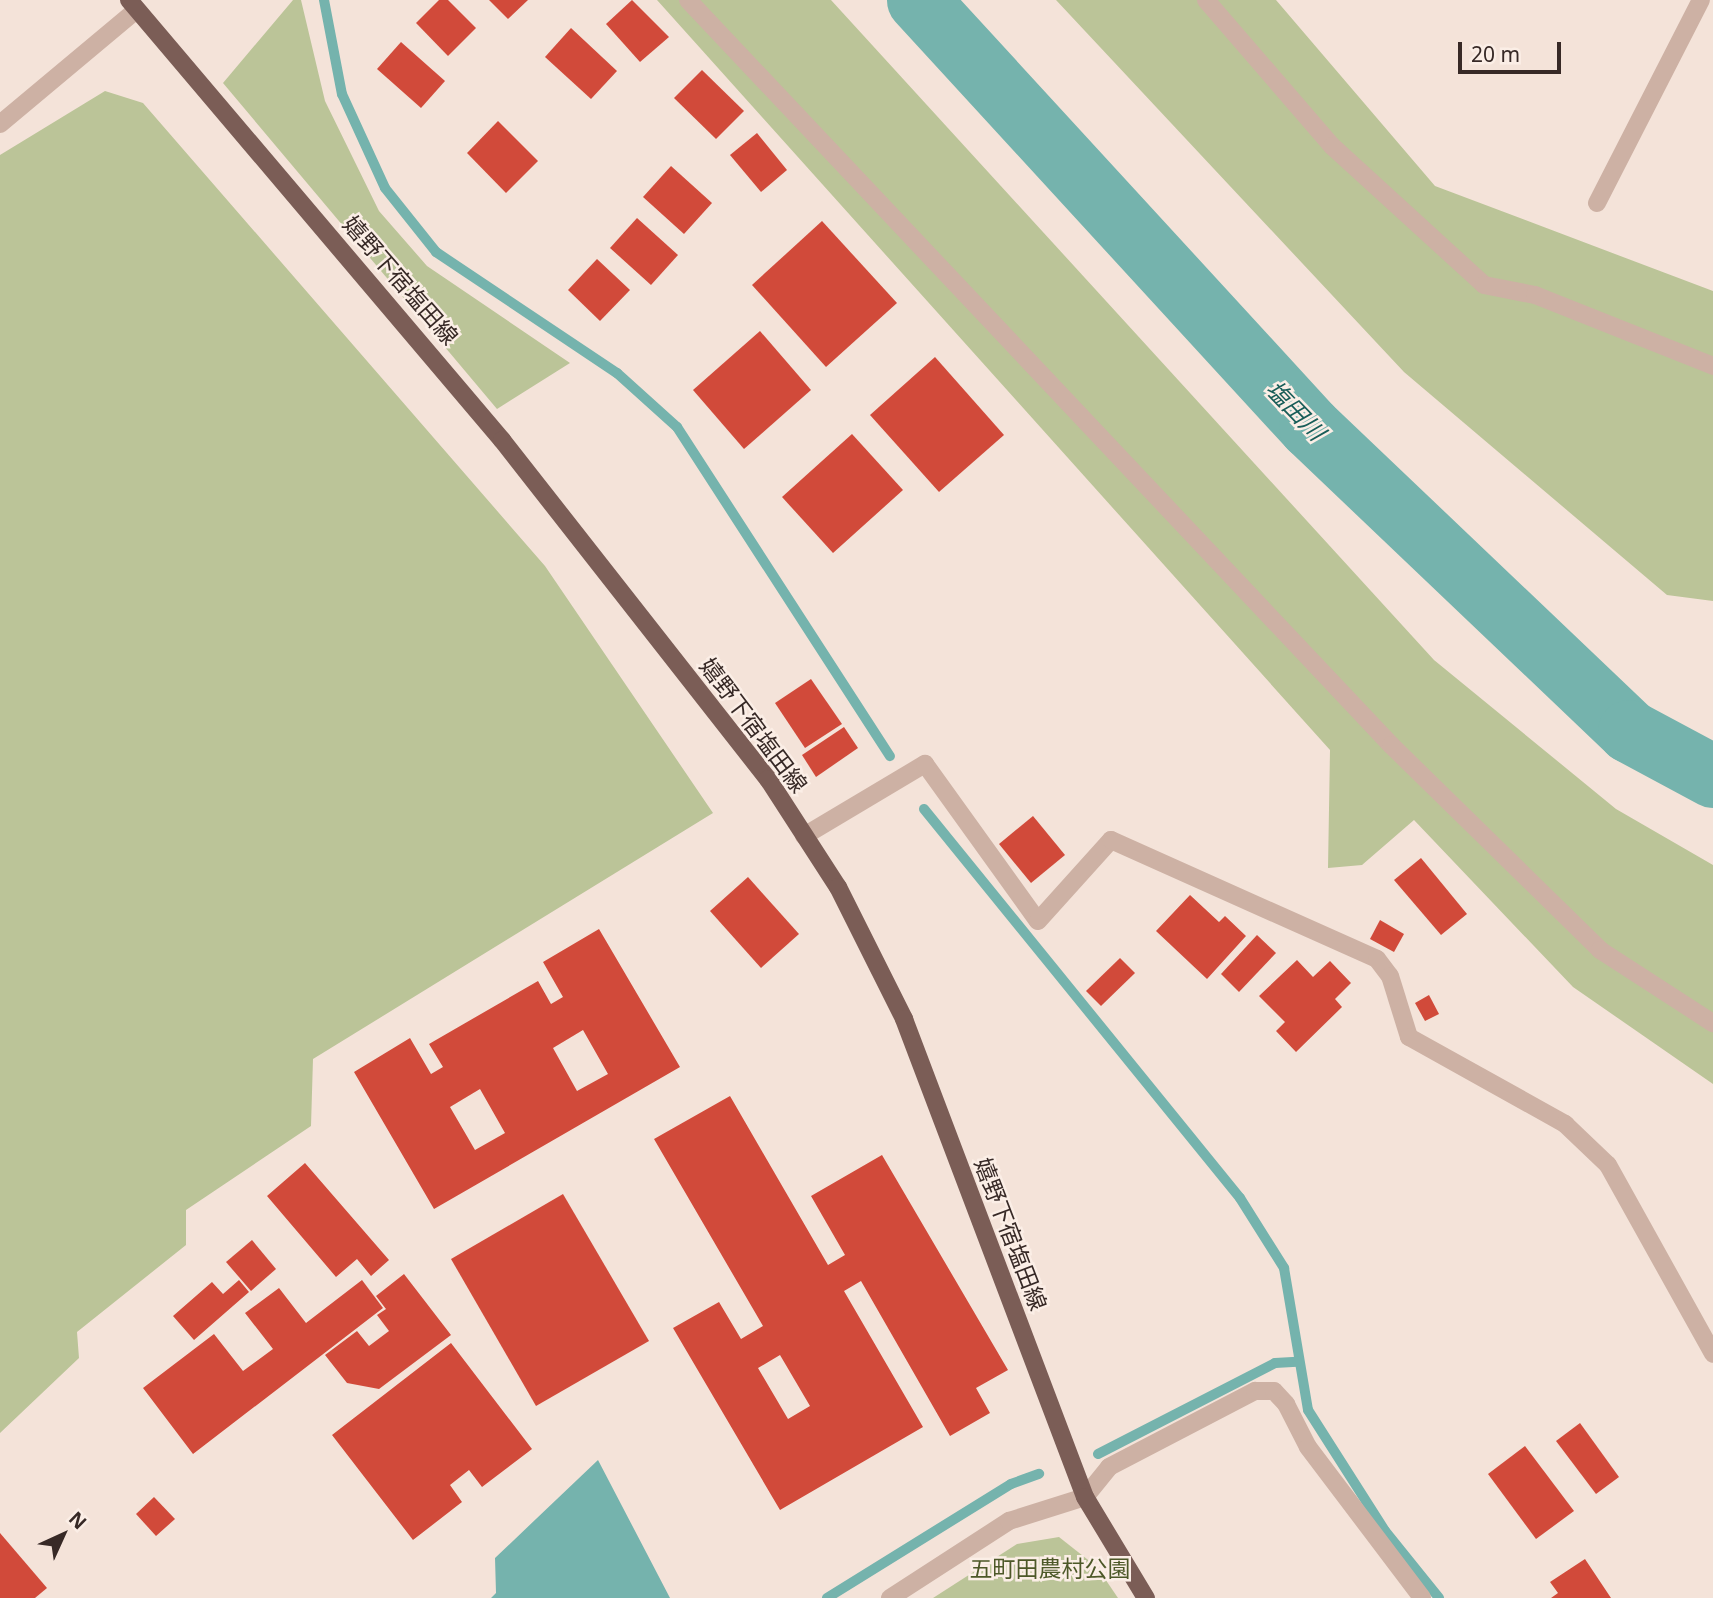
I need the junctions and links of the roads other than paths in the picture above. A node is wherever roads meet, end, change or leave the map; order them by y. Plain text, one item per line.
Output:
1 (688, 0) edge
2 (1206, 0) edge
3 (1702, 0) edge
4 (132, 5) edge
5 (0, 124) edge
6 (1597, 203) dead end
7 (1713, 366) edge
8 (804, 836) junction
9 (1713, 1023) edge
10 (1713, 1354) edge
11 (1086, 1497) junction
12 (890, 1598) edge
13 (1146, 1598) edge
14 (1422, 1598) edge

1 - 9 street
2 - 7 street
3 - 6 street
4 - 5 street
4 - 8 main road, 嬉野下宿塩田線
8 - 10 street
8 - 11 main road, 嬉野下宿塩田線
11 - 12 street
11 - 13 main road, 嬉野下宿塩田線
11 - 14 street

